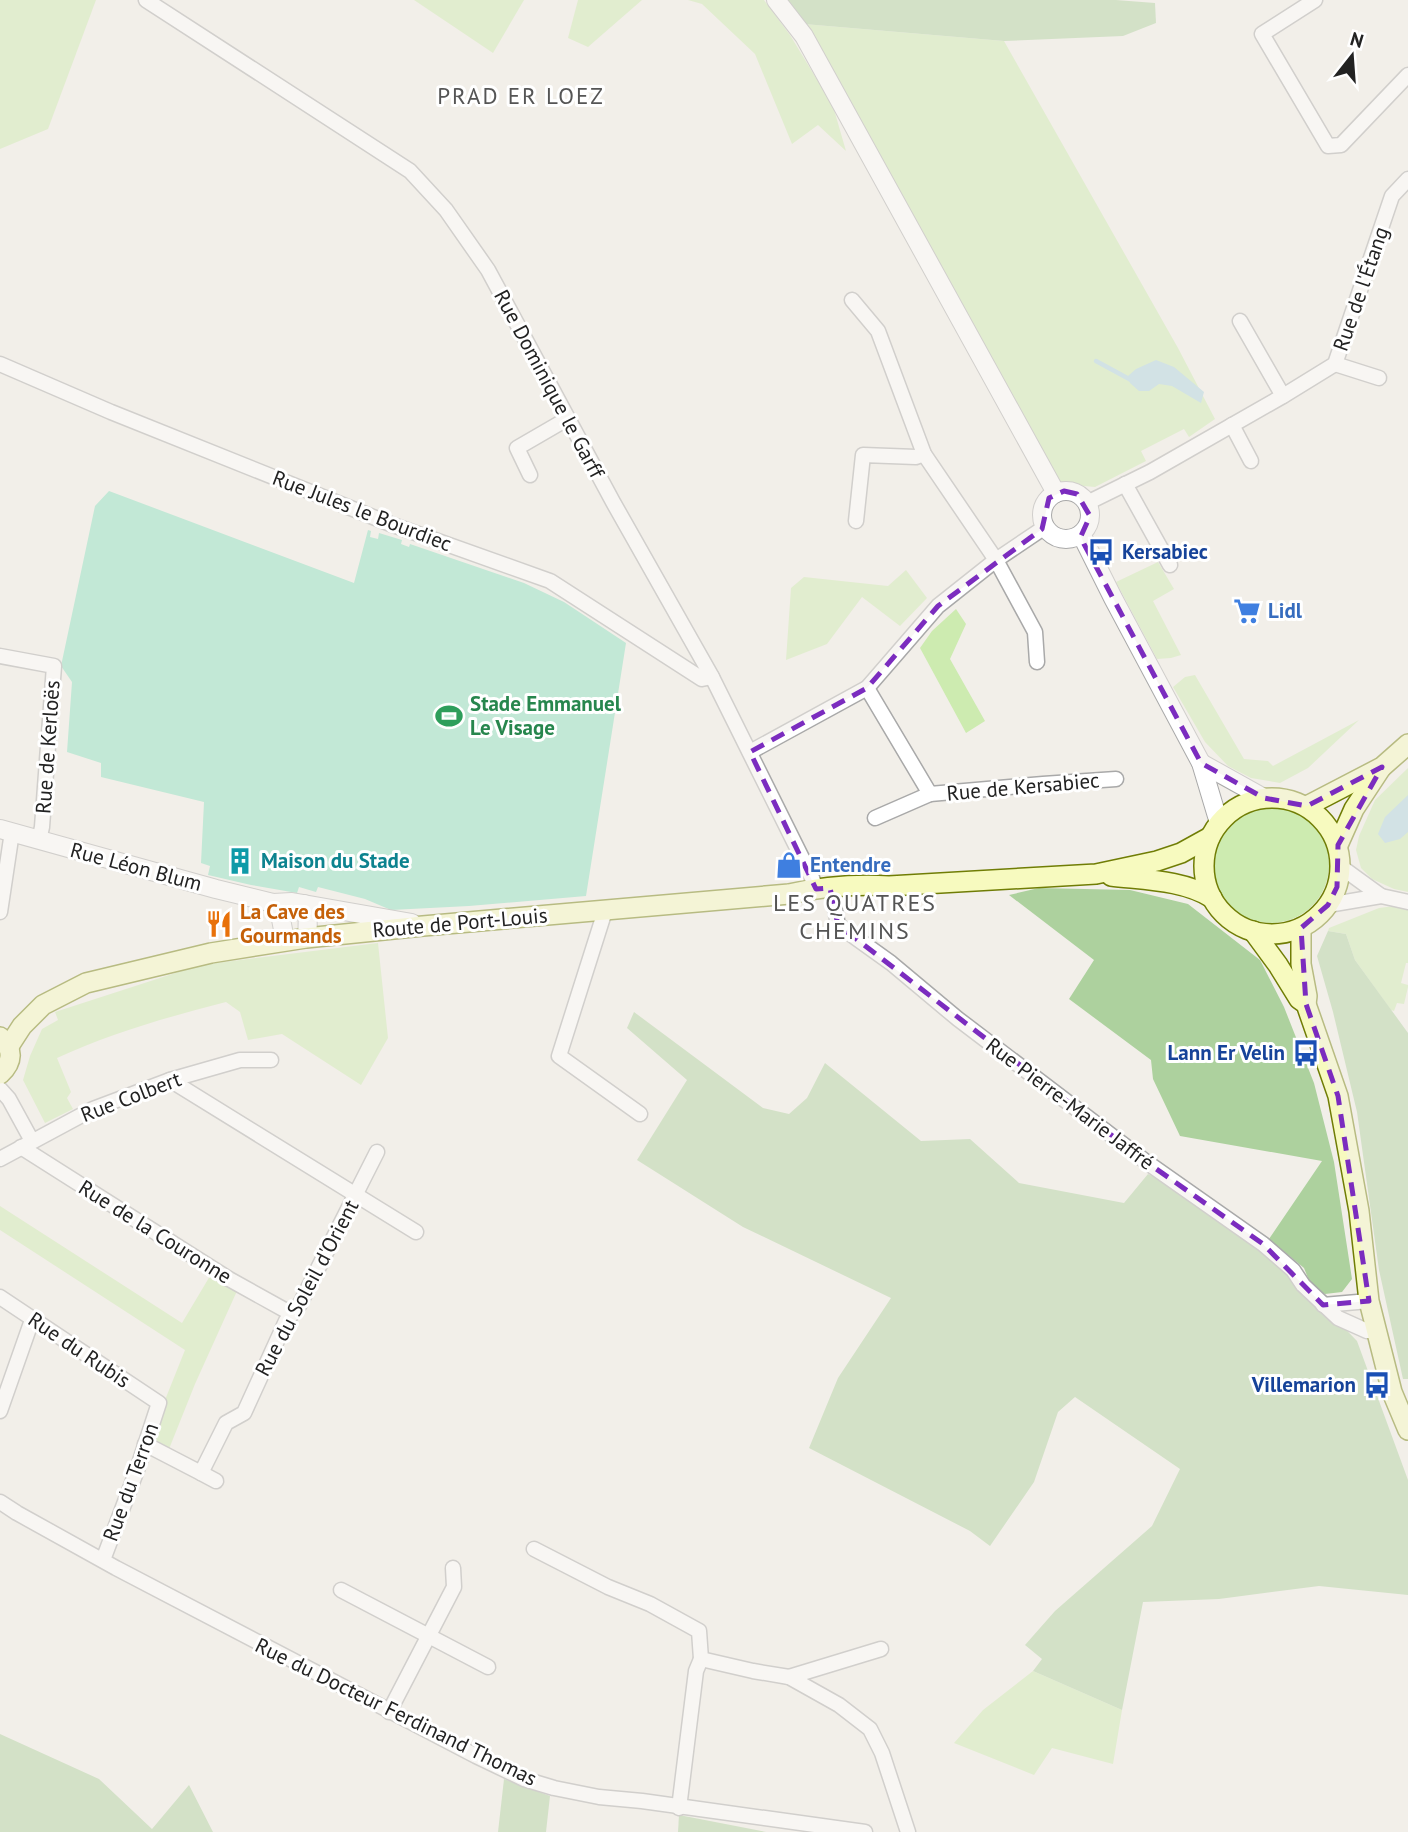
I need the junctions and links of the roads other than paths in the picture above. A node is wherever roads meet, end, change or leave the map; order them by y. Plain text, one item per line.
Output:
1 (146, 0) edge
2 (776, 0) edge
3 (1315, 0) edge
4 (1408, 75) edge
5 (1408, 179) edge
6 (852, 300) dead end
7 (1240, 321) dead end
8 (0, 364) edge
9 (1335, 364) junction
10 (1380, 378) dead end
11 (1283, 396) junction
12 (567, 419) junction
13 (1232, 425) junction
14 (924, 454) junction
15 (1251, 461) dead end
16 (530, 475) dead end
17 (1125, 484) junction
18 (1056, 493) junction
19 (1087, 503) junction
20 (856, 522) dead end
21 (1045, 527) junction
22 (1080, 534) junction
23 (996, 560) junction
24 (1170, 565) dead end
25 (0, 656) edge
26 (1037, 662) dead end
27 (712, 677) junction
28 (867, 688) junction
29 (1408, 744) edge
30 (750, 752) junction
31 (1200, 763) junction
32 (1382, 767) junction
33 (1116, 779) dead end
34 (930, 794) junction
35 (1264, 798) junction
36 (1307, 806) junction
37 (875, 818) dead end
38 (1214, 830) junction
39 (6, 831) edge
40 (39, 840) junction
41 (1339, 845) junction
42 (1341, 867) junction
43 (1096, 874) junction
44 (824, 891) junction
45 (1381, 896) junction
46 (1212, 898) junction
47 (1408, 902) edge
48 (273, 903) junction
49 (304, 904) junction
50 (1328, 905) junction
51 (605, 911) junction
52 (0, 912) edge
53 (423, 926) junction
54 (1301, 928) junction
55 (1253, 931) junction
56 (306, 937) junction
57 (285, 940) junction
58 (1306, 1004) junction
59 (3, 1039) edge
60 (271, 1060) dead end
61 (3, 1072) edge
62 (170, 1080) junction
63 (3, 1091) edge
64 (640, 1114) dead end
65 (26, 1144) junction
66 (377, 1152) dead end
67 (0, 1159) edge
68 (357, 1195) junction
69 (416, 1232) dead end
70 (0, 1297) edge
71 (1369, 1301) junction
72 (1324, 1305) junction
73 (292, 1314) junction
74 (32, 1320) junction
75 (1376, 1331) junction
76 (159, 1403) joint
77 (0, 1411) edge
78 (1408, 1430) edge
79 (145, 1444) junction
80 (201, 1474) junction
81 (216, 1481) dead end
82 (0, 1502) edge
83 (534, 1549) dead end
84 (103, 1560) junction
85 (453, 1568) dead end
86 (341, 1590) dead end
87 (428, 1636) junction
88 (881, 1649) dead end
89 (701, 1659) junction
90 (488, 1667) dead end
91 (789, 1677) junction
92 (389, 1712) junction
93 (679, 1808) junction
94 (865, 1832) edge
95 (908, 1832) edge

1 - 12 street, Rue Dominique le Garff
2 - 18 street
3 - 4 street
5 - 9 street, Rue de l'Étang
6 - 14 street
7 - 11 street
8 - 27 street, Rue Jules le Bourdiec
9 - 10 street
9 - 11 street, Rue de l'Étang
11 - 13 street, Rue de l'Étang
12 - 16 street
12 - 27 street, Rue Dominique le Garff
13 - 15 street
13 - 17 street, Rue de l'Étang
14 - 20 street
14 - 23 street
17 - 19 street, Rue de l'Étang
17 - 24 street
18 - 19 street
18 - 21 street
19 - 22 street
21 - 22 street
21 - 23 street
22 - 31 street
23 - 26 street
23 - 28 street
25 - 40 street, Rue de Kerloës
27 - 30 street, Rue Dominique le Garff
28 - 30 street
28 - 34 street, Rue de Kersabiec
29 - 32 main road
30 - 44 street, Rue Dominique le Garff
31 - 35 street
31 - 38 street
32 - 36 main road
32 - 41 main road
33 - 34 street, Rue de Kersabiec
34 - 37 street, Rue de Kersabiec
35 - 36 main road
35 - 38 main road
36 - 41 main road
38 - 43 main road, Route de Port-Louis
38 - 46 main road
39 - 40 street, Rue Léon Blum
39 - 52 street
40 - 48 street, Rue Léon Blum
41 - 42 main road
42 - 45 street
42 - 50 main road
43 - 44 main road, Route de Port-Louis
43 - 46 main road, Route de Port-Louis
44 - 51 main road, Route de Port-Louis
44 - 72 street, Rue Pierre-Marie Jaffré
45 - 47 street
45 - 50 street
46 - 55 main road
48 - 49 street, Rue Léon Blum
48 - 57 street
49 - 53 street, Rue Léon Blum
49 - 56 street
50 - 54 main road
51 - 53 main road, Route de Port-Louis
51 - 64 street
53 - 56 main road, Route de Port-Louis
54 - 55 main road
54 - 58 main road
55 - 58 main road
56 - 57 main road, Route de Port-Louis
57 - 59 main road, Route de Port-Louis
58 - 71 main road
59 - 61 main road
60 - 62 street, Rue Colbert
61 - 63 street
62 - 65 street, Rue Colbert
62 - 68 street
63 - 65 street
65 - 67 street, Rue Colbert
65 - 73 street, Rue de la Couronne
66 - 68 street, Rue du Soleil d'Orient
68 - 69 street
68 - 73 street, Rue du Soleil d'Orient
70 - 74 street, Rue du Rubis
71 - 72 street
71 - 75 main road
72 - 75 street, Rue Pierre-Marie Jaffré
73 - 80 street, Rue du Soleil d'Orient
74 - 76 street, Rue du Rubis
74 - 77 street
75 - 78 main road
76 - 79 street, Rue du Terron
79 - 80 street
79 - 84 street, Rue du Terron
80 - 81 street
82 - 84 street, Rue du Docteur Ferdinand Thomas
83 - 89 street
84 - 92 street, Rue du Docteur Ferdinand Thomas
85 - 87 street
86 - 87 street
87 - 90 street
87 - 92 street
88 - 91 street
89 - 91 street
89 - 93 street
91 - 95 street
92 - 93 street, Rue du Docteur Ferdinand Thomas
93 - 94 street, Rue du Docteur Ferdinand Thomas

